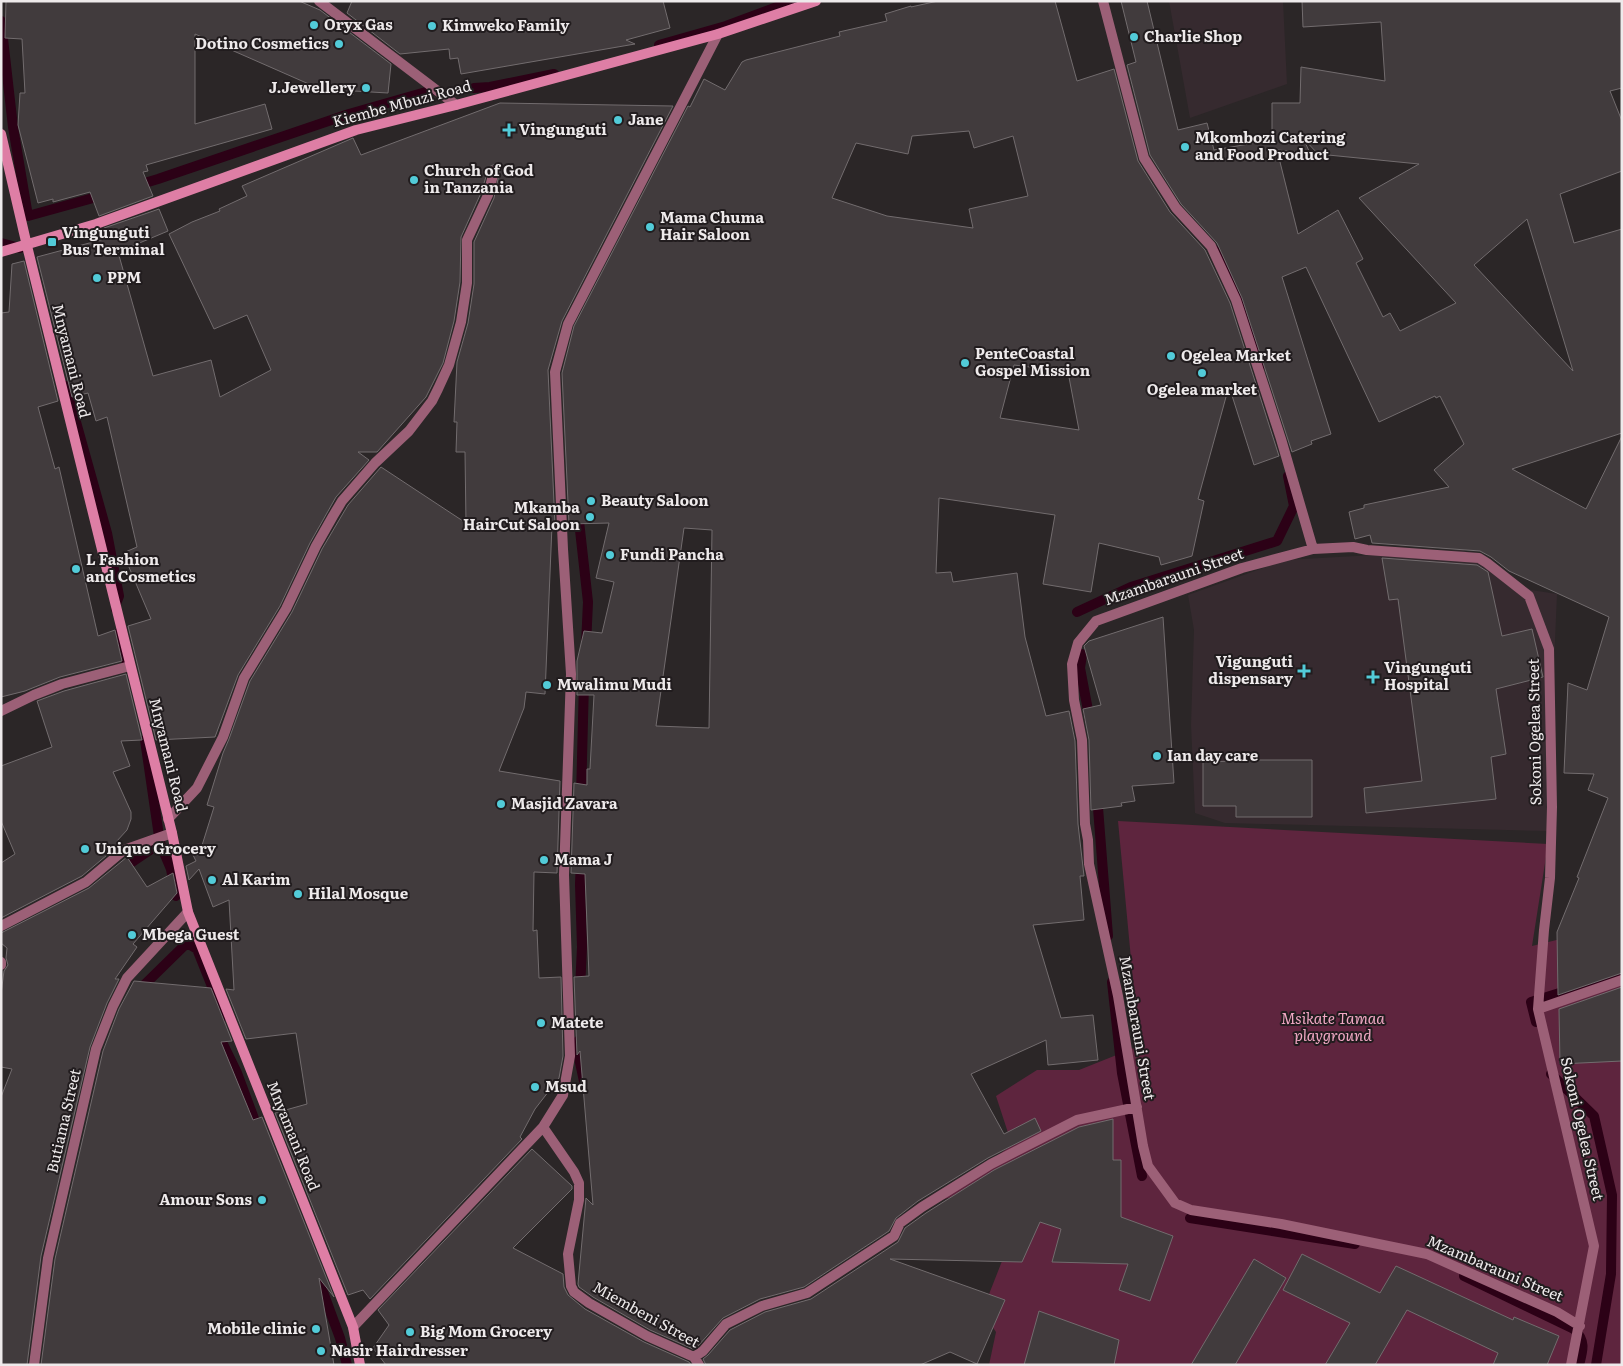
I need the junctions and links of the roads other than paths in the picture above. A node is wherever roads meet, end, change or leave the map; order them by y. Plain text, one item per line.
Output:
1 (319, 1) edge
2 (816, 1) edge
3 (1103, 1) edge
4 (718, 34) junction
5 (456, 105) junction
6 (1, 134) edge
7 (494, 171) dead end
8 (28, 244) junction
9 (1, 252) edge
10 (1313, 549) junction
11 (130, 666) junction
12 (1, 711) edge
13 (168, 819) junction
14 (172, 832) junction
15 (188, 912) junction
16 (1, 926) edge
17 (1622, 980) edge
18 (1538, 1009) junction
19 (1137, 1107) junction
20 (543, 1127) junction
21 (1580, 1326) junction
22 (354, 1327) junction
23 (696, 1361) edge
24 (34, 1365) edge
25 (360, 1365) edge
26 (1571, 1365) edge

1 - 5 street
2 - 4 street, Kiembe Mbuzi Road
3 - 10 street
4 - 5 street, Kiembe Mbuzi Road
4 - 20 street
5 - 8 street, Kiembe Mbuzi Road
6 - 8 street, Mnyamani Road
7 - 13 street
8 - 9 street, Kiembe Mbuzi Road
8 - 11 street, Mnyamani Road
10 - 18 street, Sokoni Ogelea Street
10 - 19 street, Mzambarauni Street
11 - 12 street
11 - 13 street, Mnyamani Road
13 - 14 street, Mnyamani Road
14 - 15 street, Mnyamani Road
14 - 16 street
15 - 22 street, Mnyamani Road
15 - 24 street, Butiama Street
17 - 18 street
18 - 21 street, Sokoni Ogelea Street
19 - 21 street, Mzambarauni Street
19 - 23 street
20 - 22 street
20 - 23 street, Miembeni Street
21 - 26 street
22 - 25 street, Mnyamani Road

